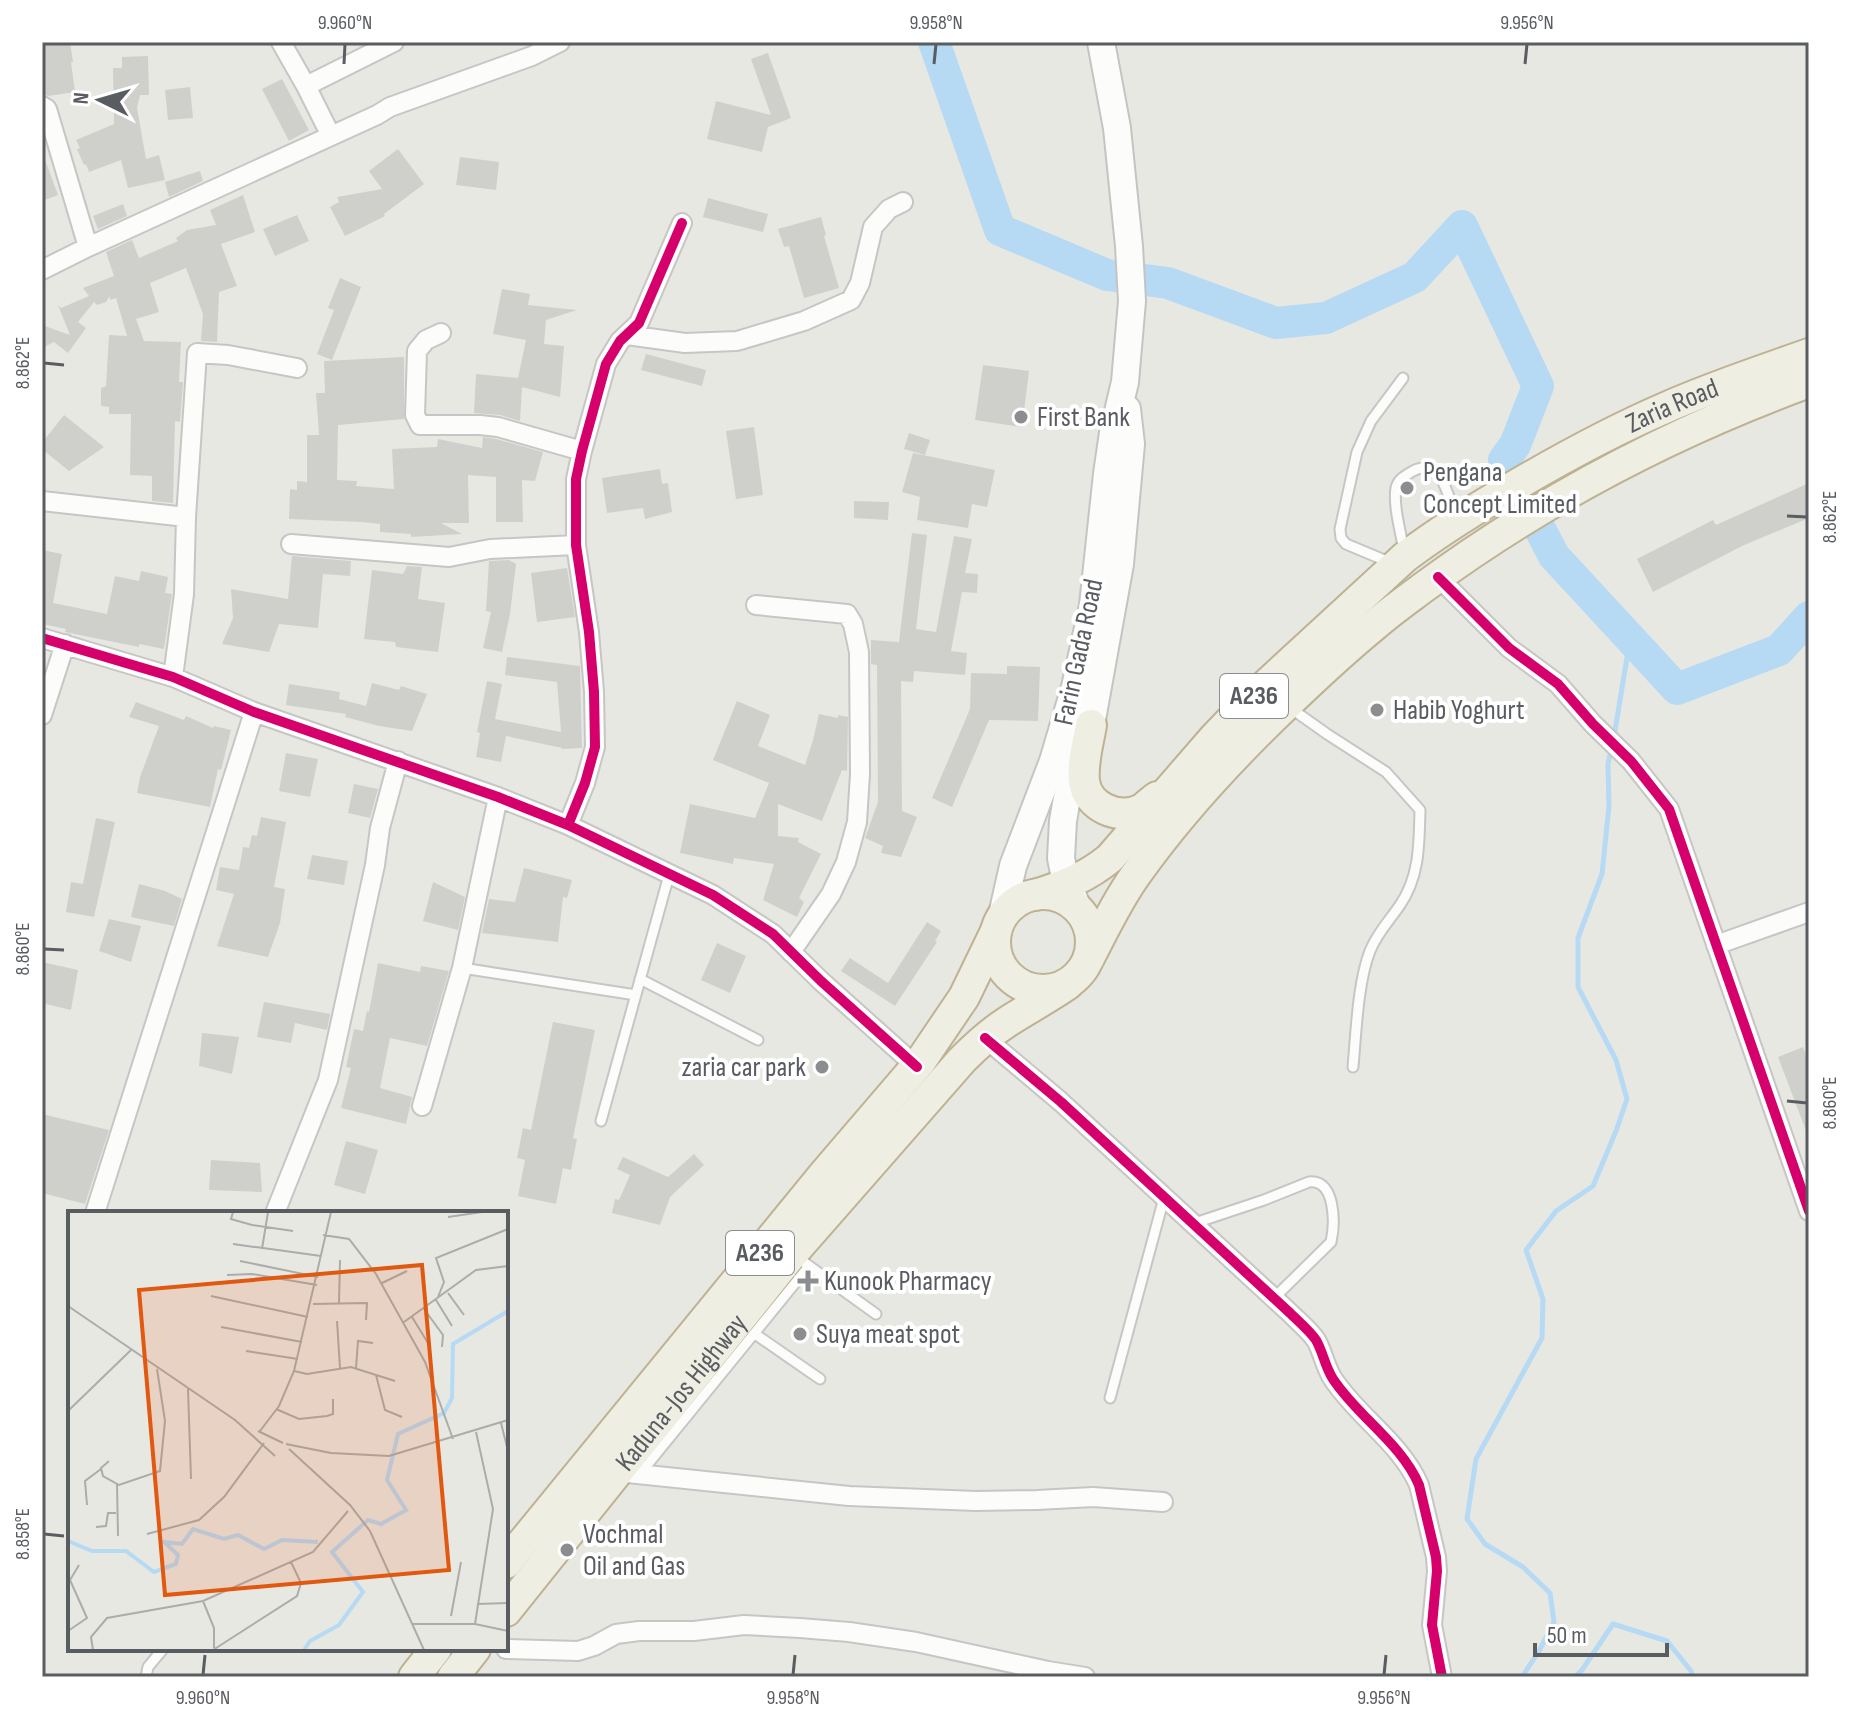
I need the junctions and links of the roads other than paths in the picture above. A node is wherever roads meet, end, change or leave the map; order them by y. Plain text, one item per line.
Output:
1 (281, 42) edge
2 (394, 42) edge
3 (560, 42) edge
4 (1101, 42) edge
5 (306, 86) junction
6 (42, 106) edge
7 (331, 136) junction
8 (903, 202) dead end
9 (682, 223) dead end
10 (88, 247) junction
11 (42, 270) edge
12 (441, 333) dead end
13 (627, 335) junction
14 (1809, 354) edge
15 (297, 368) dead end
16 (1403, 378) dead end
17 (1125, 382) junction
18 (1809, 382) edge
19 (582, 451) junction
20 (42, 501) edge
21 (186, 517) junction
22 (1457, 522) junction
23 (291, 544) dead end
24 (576, 545) junction
25 (1400, 561) junction
26 (1438, 577) junction
27 (756, 605) dead end
28 (42, 638) edge
29 (65, 644) junction
30 (173, 677) junction
31 (1286, 705) junction
32 (254, 712) junction
33 (42, 715) edge
34 (1091, 725) junction
35 (398, 761) junction
36 (1174, 783) junction
37 (498, 797) junction
38 (568, 825) junction
39 (669, 875) junction
40 (1073, 897) junction
41 (1809, 912) edge
42 (999, 923) junction
43 (1716, 945) junction
44 (791, 952) junction
45 (1089, 958) junction
46 (462, 968) junction
47 (640, 979) junction
48 (1068, 984) junction
49 (636, 995) junction
50 (985, 1038) junction
51 (758, 1040) dead end
52 (917, 1067) junction
53 (1353, 1067) dead end
54 (422, 1106) dead end
55 (601, 1121) dead end
56 (1164, 1198) junction
57 (96, 1211) edge
58 (276, 1211) edge
59 (1809, 1211) edge
60 (1192, 1224) junction
61 (801, 1260) junction
62 (1274, 1298) junction
63 (876, 1314) dead end
64 (755, 1334) junction
65 (820, 1379) dead end
66 (1110, 1398) dead end
67 (629, 1474) junction
68 (1163, 1502) dead end
69 (508, 1561) edge
70 (508, 1609) edge
71 (508, 1649) edge
72 (161, 1651) edge
73 (434, 1651) edge
74 (473, 1651) edge
75 (146, 1677) edge
76 (414, 1677) edge
77 (453, 1677) edge
78 (1085, 1677) edge
79 (1442, 1677) edge

1 - 5 street
2 - 5 street
3 - 7 street
4 - 17 main road, Farin Gada Road
5 - 7 street
6 - 10 street
7 - 10 street
8 - 13 street
9 - 13 street
10 - 11 street
12 - 19 street
13 - 19 street
14 - 22 highway, Zaria Road / A236
15 - 21 street
16 - 25 lane
17 - 34 main road, Farin Gada Road
17 - 42 main road, Farin Gada Road
18 - 26 highway, A236
19 - 24 street
20 - 21 street
21 - 30 street
22 - 25 highway, A236
22 - 25 lane
23 - 24 street
24 - 38 street
25 - 36 highway, A236
26 - 31 highway, A236
26 - 43 street
27 - 44 street
28 - 29 street
29 - 30 street
29 - 33 street
30 - 32 street
31 - 45 highway, A236
31 - 53 lane
32 - 35 street
32 - 57 street
34 - 36 highway, A236
34 - 40 main road, Farin Gada Road
35 - 37 street
35 - 58 street
36 - 40 highway, A236
37 - 38 street
37 - 46 street
38 - 39 street
39 - 44 street
39 - 47 lane
40 - 42 highway, A236
40 - 45 highway
41 - 43 street
42 - 48 highway
42 - 52 highway, Kaduna-Jos Highway / A236
43 - 59 street
44 - 52 street
45 - 48 highway, A236
46 - 49 lane
46 - 54 street
47 - 49 lane
47 - 51 lane
48 - 50 highway, Kaduna-Jos Highway / A236
49 - 55 lane
50 - 56 street
50 - 61 highway, Kaduna-Jos Highway / A236
52 - 69 highway, Kaduna-Jos Highway / A236
56 - 60 street
56 - 66 lane
60 - 62 street
60 - 62 lane
61 - 63 lane
61 - 64 lane
61 - 67 highway, Kaduna-Jos Highway / A236
62 - 79 street
64 - 65 lane
64 - 67 lane
67 - 68 street
67 - 70 highway, Kaduna-Jos Highway / A236
71 - 78 street
72 - 75 lane
73 - 76 highway
74 - 77 highway

